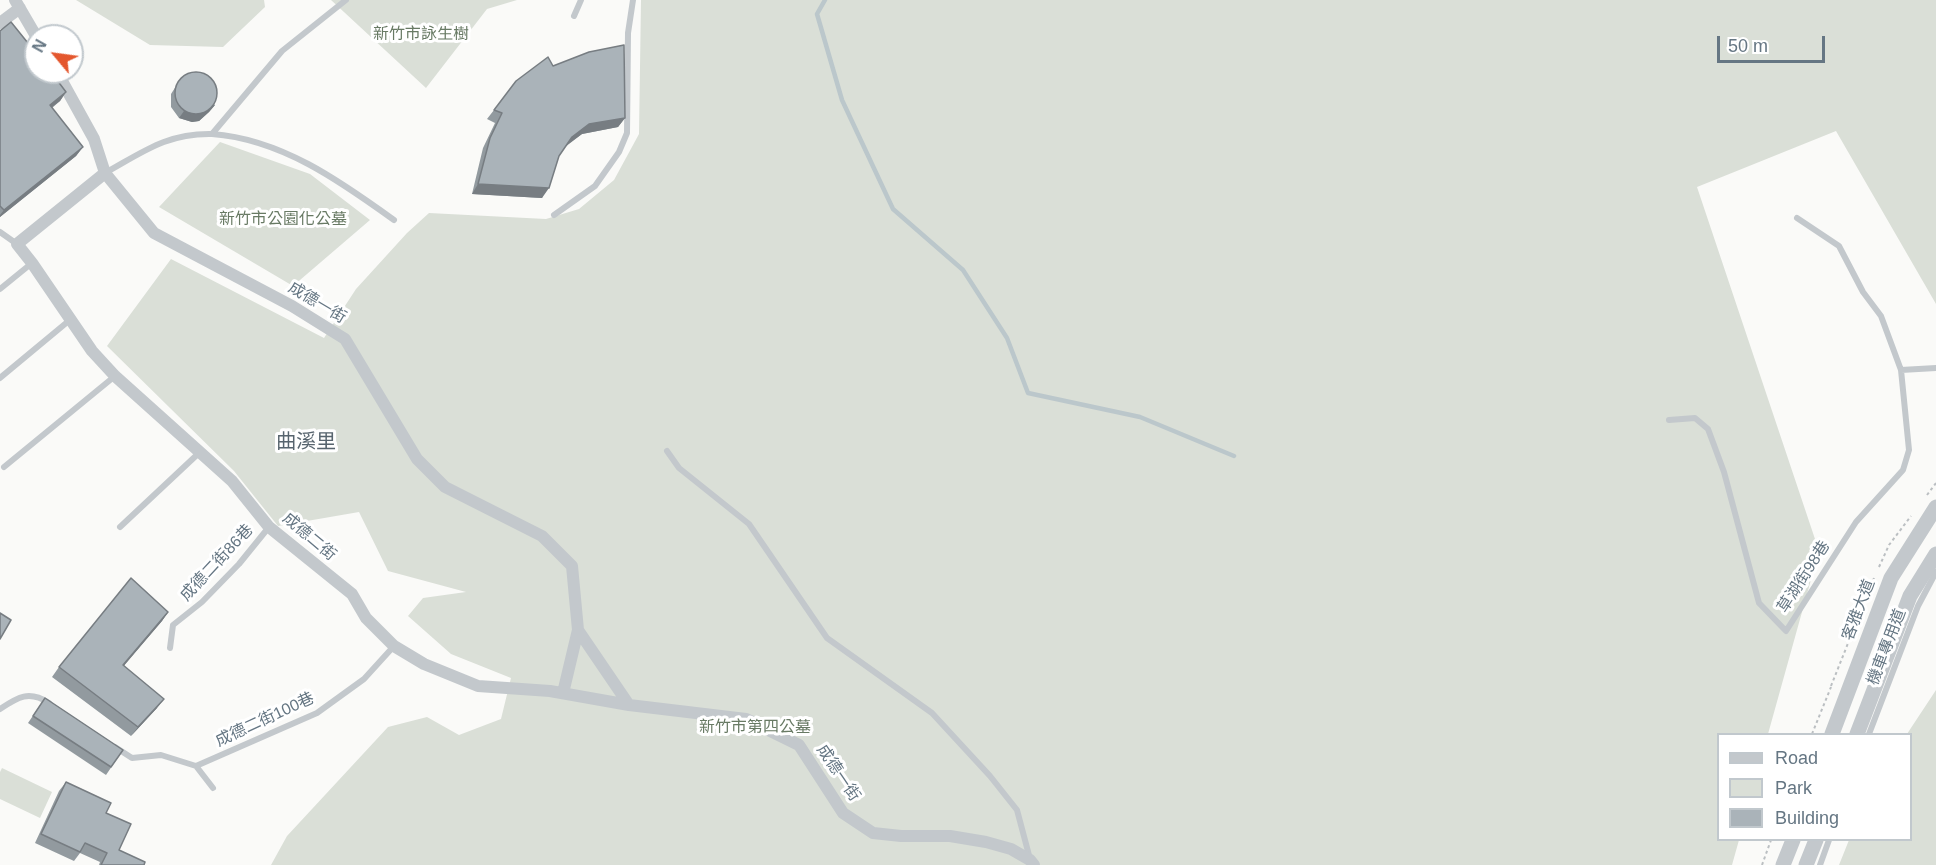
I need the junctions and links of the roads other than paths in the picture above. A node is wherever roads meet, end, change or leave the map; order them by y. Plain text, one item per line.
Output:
1 (346, 0) edge
2 (581, 0) edge
3 (633, 0) edge
4 (18, 4) edge
5 (574, 16) dead end
6 (0, 23) edge
7 (29, 24) edge
8 (64, 84) edge
9 (212, 135) junction
10 (105, 173) junction
11 (554, 214) dead end
12 (1797, 218) dead end
13 (394, 220) dead end
14 (0, 232) edge
15 (16, 244) junction
16 (32, 263) junction
17 (0, 289) edge
18 (72, 318) junction
19 (1936, 368) edge
20 (1901, 370) junction
21 (115, 376) junction
22 (0, 378) edge
23 (1669, 420) dead end
24 (667, 451) dead end
25 (200, 452) junction
26 (4, 467) dead end
27 (1936, 507) edge
28 (120, 527) dead end
29 (269, 527) junction
30 (1936, 554) edge
31 (1936, 572) edge
32 (579, 630) junction
33 (394, 645) junction
34 (171, 648) dead end
35 (1864, 648) junction
36 (563, 693) junction
37 (629, 705) junction
38 (0, 709) edge
39 (59, 710) edge
40 (1826, 733) edge
41 (1833, 733) edge
42 (1858, 733) edge
43 (1870, 733) edge
44 (105, 740) edge
45 (196, 766) junction
46 (213, 788) dead end
47 (1786, 841) edge
48 (1793, 841) edge
49 (1816, 841) edge
50 (1829, 841) edge
51 (1032, 862) edge
52 (1777, 865) edge
53 (1784, 865) edge
54 (1806, 865) edge
55 (1820, 865) edge

1 - 9 lane
2 - 5 lane
3 - 11 lane
4 - 6 street
4 - 7 street
8 - 10 street, 成德一街
9 - 10 lane
9 - 13 lane
10 - 15 street
10 - 32 street, 成德一街
12 - 20 lane, 草湖街98巷
14 - 15 lane, 成德二街
15 - 16 street, 成德二街
16 - 17 lane
16 - 18 street, 成德二街
18 - 21 street, 成德二街
18 - 22 lane
19 - 20 lane
20 - 23 lane, 草湖街98巷
21 - 25 street, 成德二街
21 - 26 lane
24 - 51 lane
25 - 28 lane
25 - 29 street, 成德二街
27 - 35 street, 客雅大道
29 - 33 street, 成德二街
29 - 34 lane, 成德二街86巷
30 - 42 street
31 - 43 lane, 機車專用道
32 - 36 street, 成德一街
32 - 37 street, 成德一街
33 - 36 street, 成德二街
33 - 45 lane, 成德二街100巷
35 - 40 lane, 機車專用道
35 - 41 street, 客雅大道
36 - 37 street, 成德二街
37 - 51 street, 成德一街
38 - 39 lane
44 - 45 lane
45 - 46 lane
47 - 52 lane
48 - 53 street
49 - 54 street
50 - 55 lane

